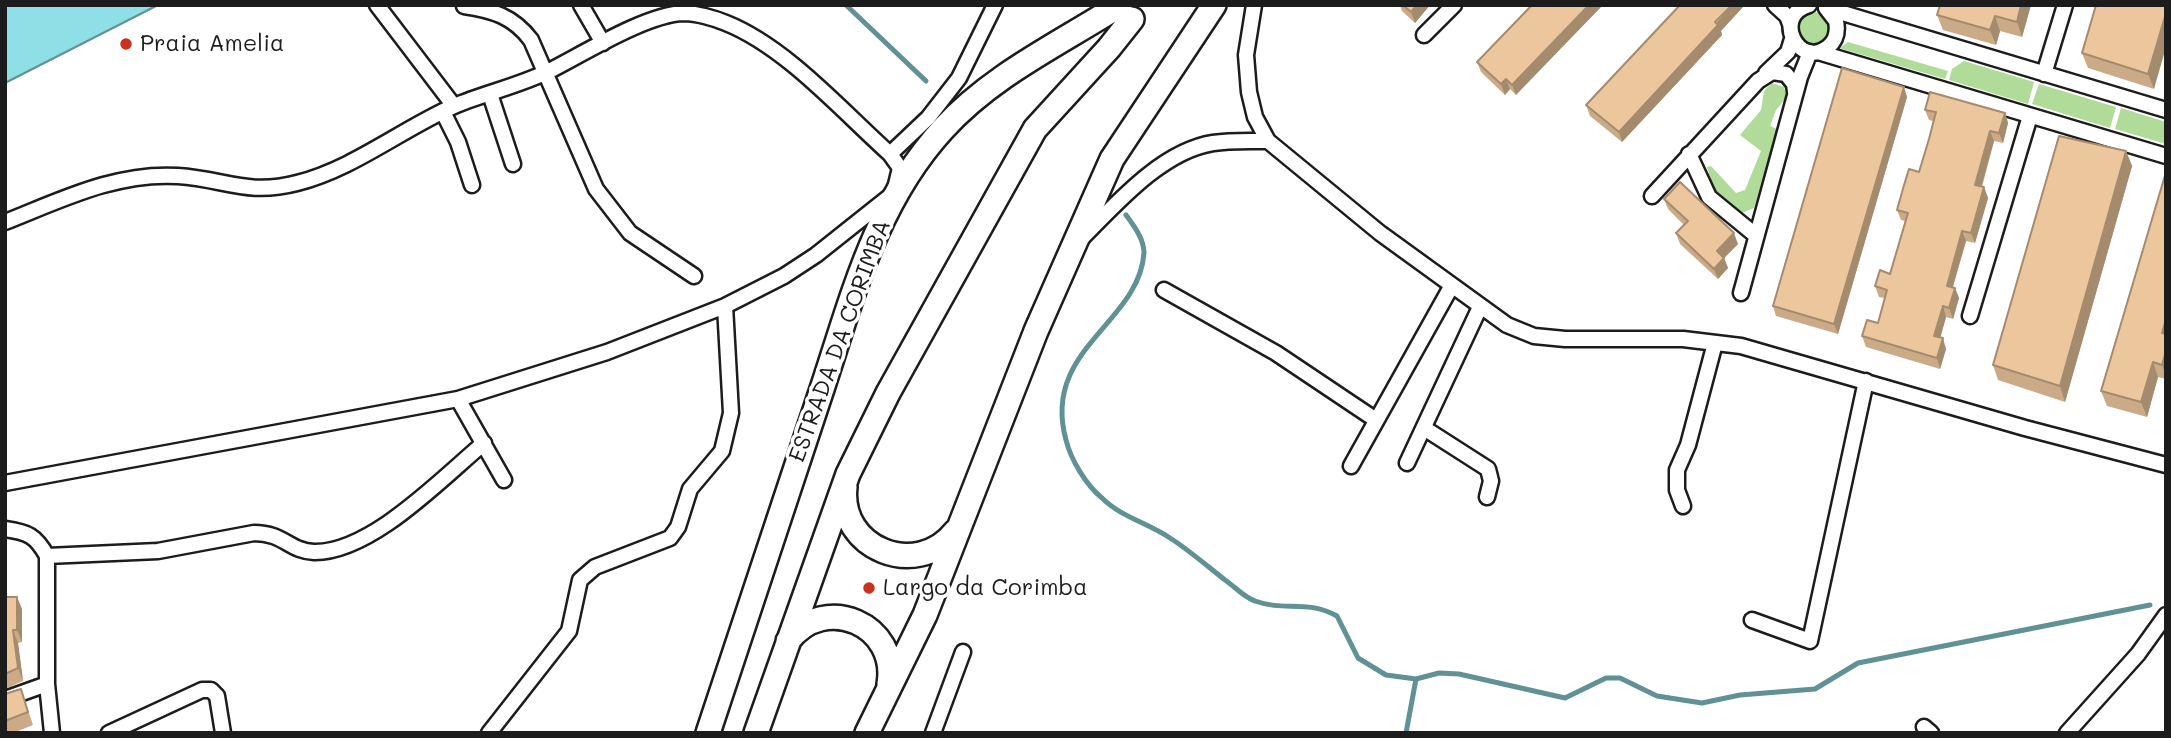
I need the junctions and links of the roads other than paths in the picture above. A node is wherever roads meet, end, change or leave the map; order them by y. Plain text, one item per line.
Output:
1 (377, 5) edge
2 (581, 5) edge
3 (995, 5) edge
4 (1214, 5) edge
5 (1227, 5) edge
6 (1254, 5) edge
7 (1454, 5) edge
8 (1775, 5) edge
9 (1809, 5) edge
10 (2065, 5) edge
11 (464, 6) edge
12 (1821, 6) edge
13 (1126, 12) edge
14 (1791, 31) junction
15 (1424, 35) dead end
16 (603, 43) junction
17 (1814, 52) junction
18 (1178, 56) junction
19 (546, 72) junction
20 (2044, 74) junction
21 (1758, 80) junction
22 (490, 94) junction
23 (1795, 97) junction
24 (449, 109) junction
25 (2166, 110) edge
26 (2030, 116) junction
27 (1268, 141) junction
28 (890, 154) junction
29 (1689, 154) junction
30 (2166, 156) edge
31 (513, 164) dead end
32 (472, 185) dead end
33 (1652, 196) dead end
34 (5, 222) edge
35 (1755, 234) junction
36 (1074, 245) junction
37 (694, 276) dead end
38 (1451, 287) junction
39 (1164, 290) dead end
40 (1741, 293) dead end
41 (725, 306) junction
42 (1480, 307) junction
43 (1970, 316) dead end
44 (1715, 343) junction
45 (1866, 381) junction
46 (458, 399) junction
47 (1376, 420) junction
48 (1424, 428) junction
49 (484, 443) junction
50 (1407, 463) dead end
51 (2166, 465) edge
52 (1351, 466) dead end
53 (848, 474) junction
54 (504, 480) dead end
55 (5, 482) edge
56 (1487, 498) dead end
57 (1683, 506) dead end
58 (963, 519) junction
59 (5, 529) edge
60 (47, 556) junction
61 (2166, 615) edge
62 (1752, 620) dead end
63 (963, 652) dead end
64 (782, 653) junction
65 (47, 684) junction
66 (886, 694) junction
67 (5, 699) edge
68 (52, 733) edge
69 (109, 733) edge
70 (223, 733) edge
71 (489, 733) edge
72 (708, 733) edge
73 (756, 733) edge
74 (867, 733) edge
75 (933, 733) edge
76 (2067, 733) edge

1 - 24 street
2 - 16 street
3 - 28 street
4 - 18 main road
5 - 18 street
6 - 27 street
7 - 15 street
8 - 14 street
9 - 14 street
10 - 20 street
11 - 19 street
12 - 17 street
12 - 20 street
13 - 53 main road, ESTRADA DA CORIMBA
13 - 72 main road, ESTRADA DA CORIMBA
14 - 17 street
14 - 21 street
16 - 19 street
16 - 28 street
17 - 23 street
17 - 26 street
18 - 36 main road
19 - 22 street
19 - 37 street
20 - 25 street
21 - 23 street
21 - 29 street
22 - 24 street
22 - 31 street
23 - 35 street
24 - 32 street
24 - 34 street
26 - 30 street
26 - 43 street
27 - 36 street
27 - 38 street
28 - 41 street
29 - 33 street
29 - 35 street
35 - 40 street
36 - 58 main road
38 - 42 street
38 - 47 street
39 - 47 street
41 - 46 street
41 - 71 street
42 - 44 street
42 - 48 street
44 - 45 street
44 - 57 street
45 - 51 street
45 - 62 street
46 - 49 street
46 - 55 street
47 - 52 street
48 - 50 street
48 - 56 street
49 - 54 street
49 - 60 street
53 - 58 main road
53 - 64 main road, ESTRADA DA CORIMBA
58 - 66 main road
59 - 60 street
60 - 65 street
61 - 76 street
63 - 75 street
64 - 66 main road
64 - 73 main road, ESTRADA DA CORIMBA
65 - 67 street
65 - 68 street
66 - 74 main road
69 - 70 street

